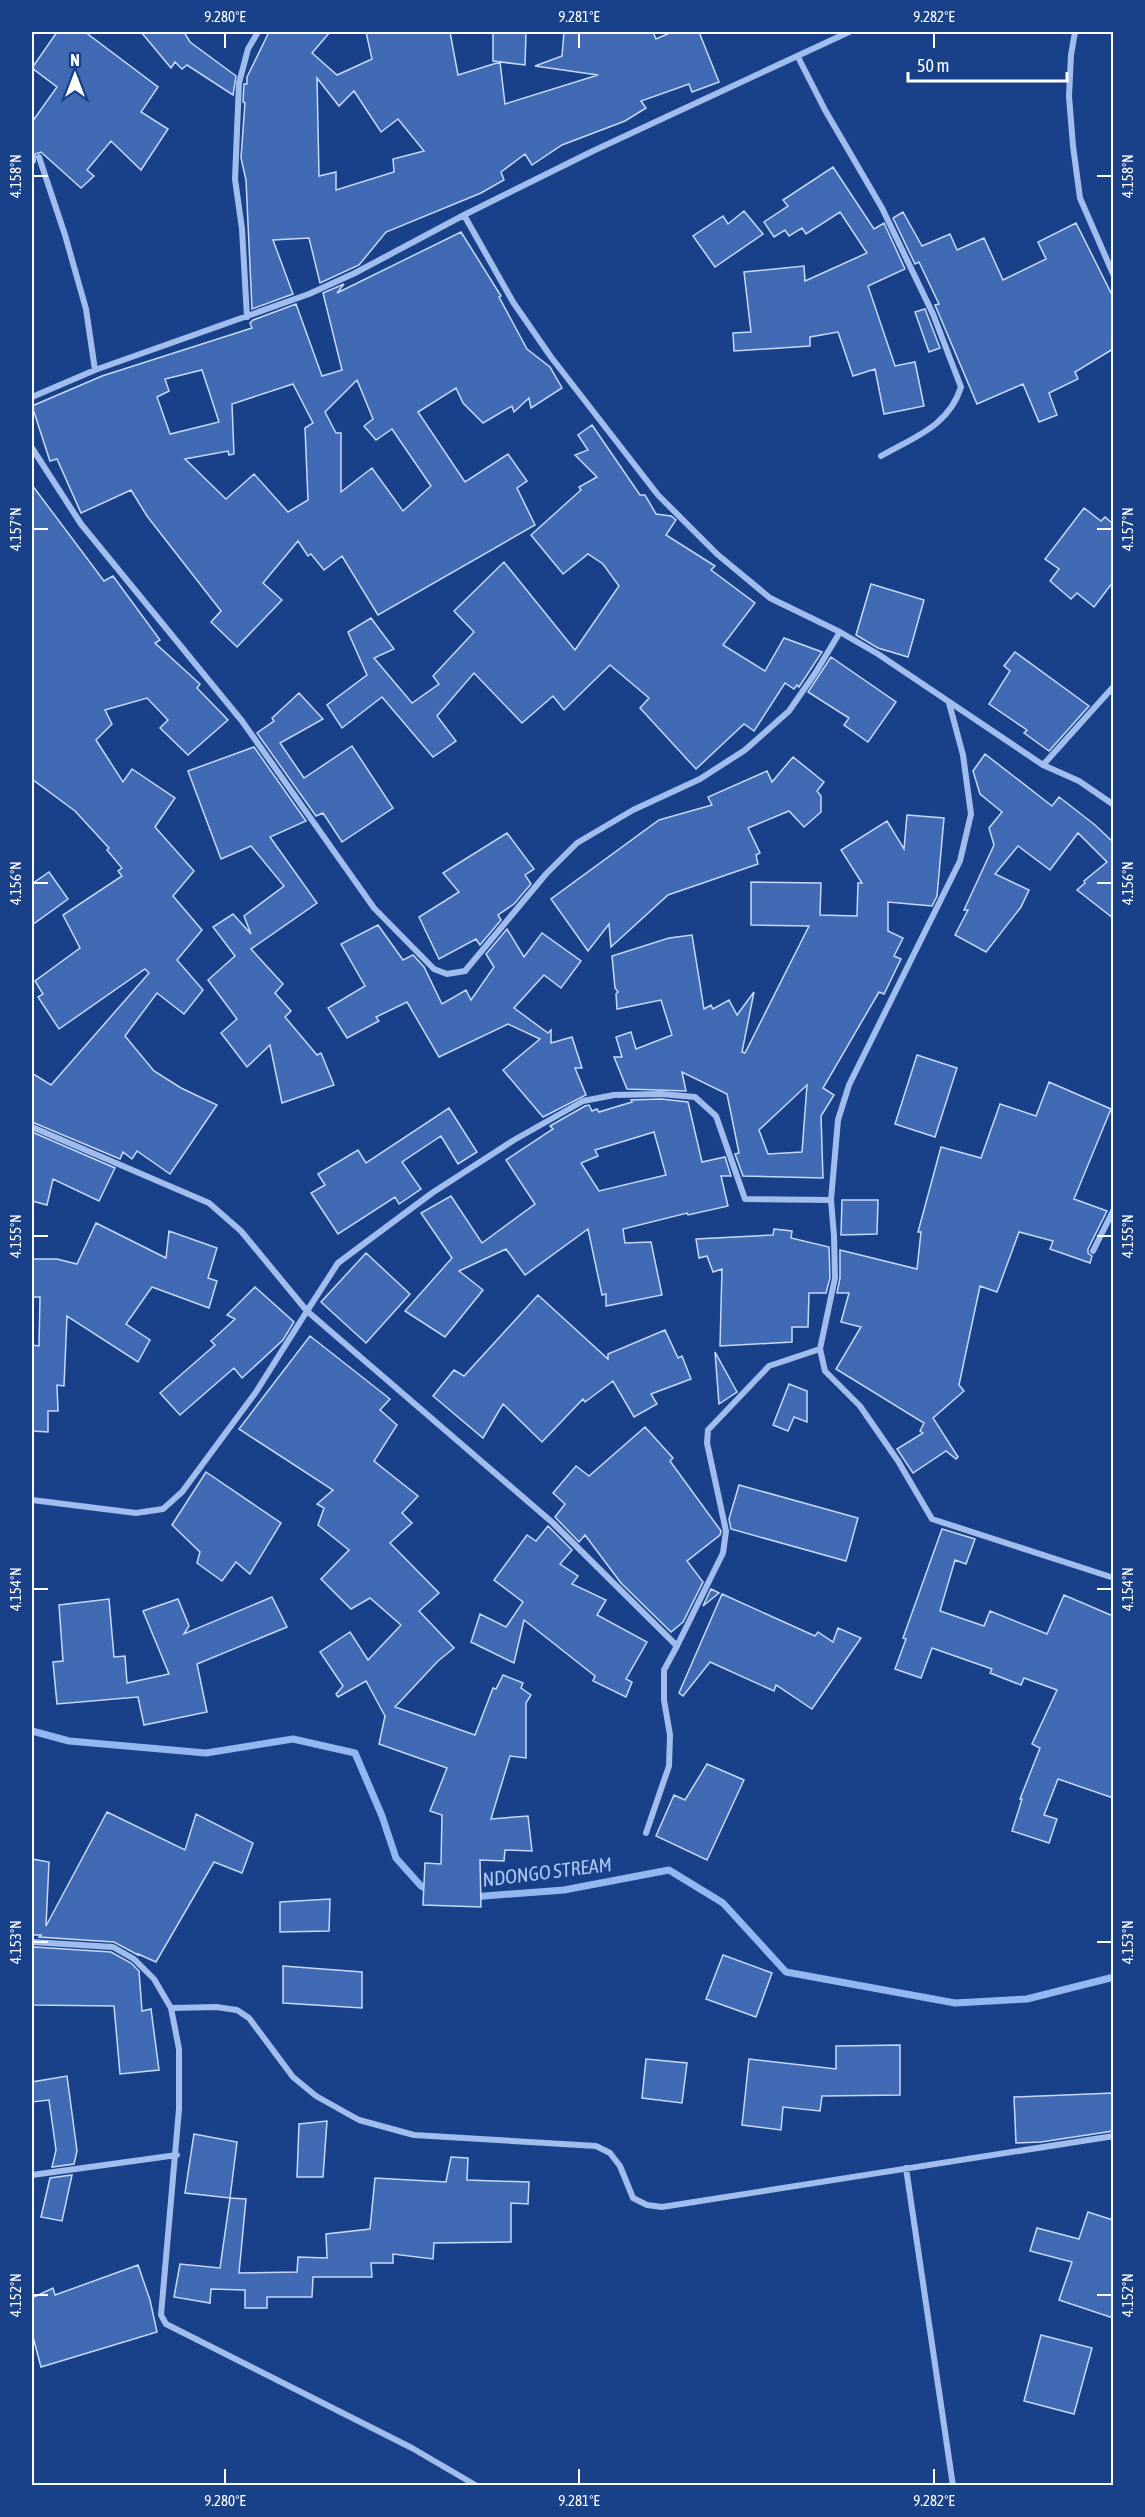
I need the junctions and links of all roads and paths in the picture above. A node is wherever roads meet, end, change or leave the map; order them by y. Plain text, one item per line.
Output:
1 (258, 32) edge
2 (849, 32) edge
3 (1076, 32) edge
4 (798, 57) junction
5 (39, 157) dead end
6 (464, 215) junction
7 (1113, 276) edge
8 (247, 317) junction
9 (95, 370) junction
10 (32, 397) edge
11 (32, 448) edge
12 (880, 456) dead end
13 (840, 632) junction
14 (1113, 686) edge
15 (949, 703) junction
16 (1043, 765) junction
17 (1113, 805) edge
18 (32, 1127) edge
19 (831, 1200) junction
20 (1113, 1209) edge
21 (1093, 1251) dead end
22 (307, 1311) junction
23 (820, 1349) junction
24 (32, 1500) edge
25 (1113, 1578) edge
26 (677, 1646) junction
27 (646, 1833) dead end
28 (32, 1942) edge
29 (171, 2008) junction
30 (1113, 2136) edge
31 (177, 2155) junction
32 (906, 2168) junction
33 (32, 2175) edge
34 (477, 2486) edge
35 (952, 2486) edge

1 - 8 street
2 - 4 street
3 - 7 street
4 - 6 street
4 - 12 street
5 - 9 street
6 - 8 street
6 - 13 street
8 - 9 street
9 - 10 street
11 - 13 street
13 - 15 street
14 - 16 street
15 - 16 street
15 - 19 street
16 - 17 street
18 - 22 street
19 - 22 street
19 - 23 street
20 - 21 street
22 - 24 street
22 - 26 street
23 - 25 street
23 - 26 street
26 - 27 street
28 - 29 street
29 - 31 street
29 - 32 street
30 - 32 street
31 - 33 street
31 - 34 street
32 - 35 street

